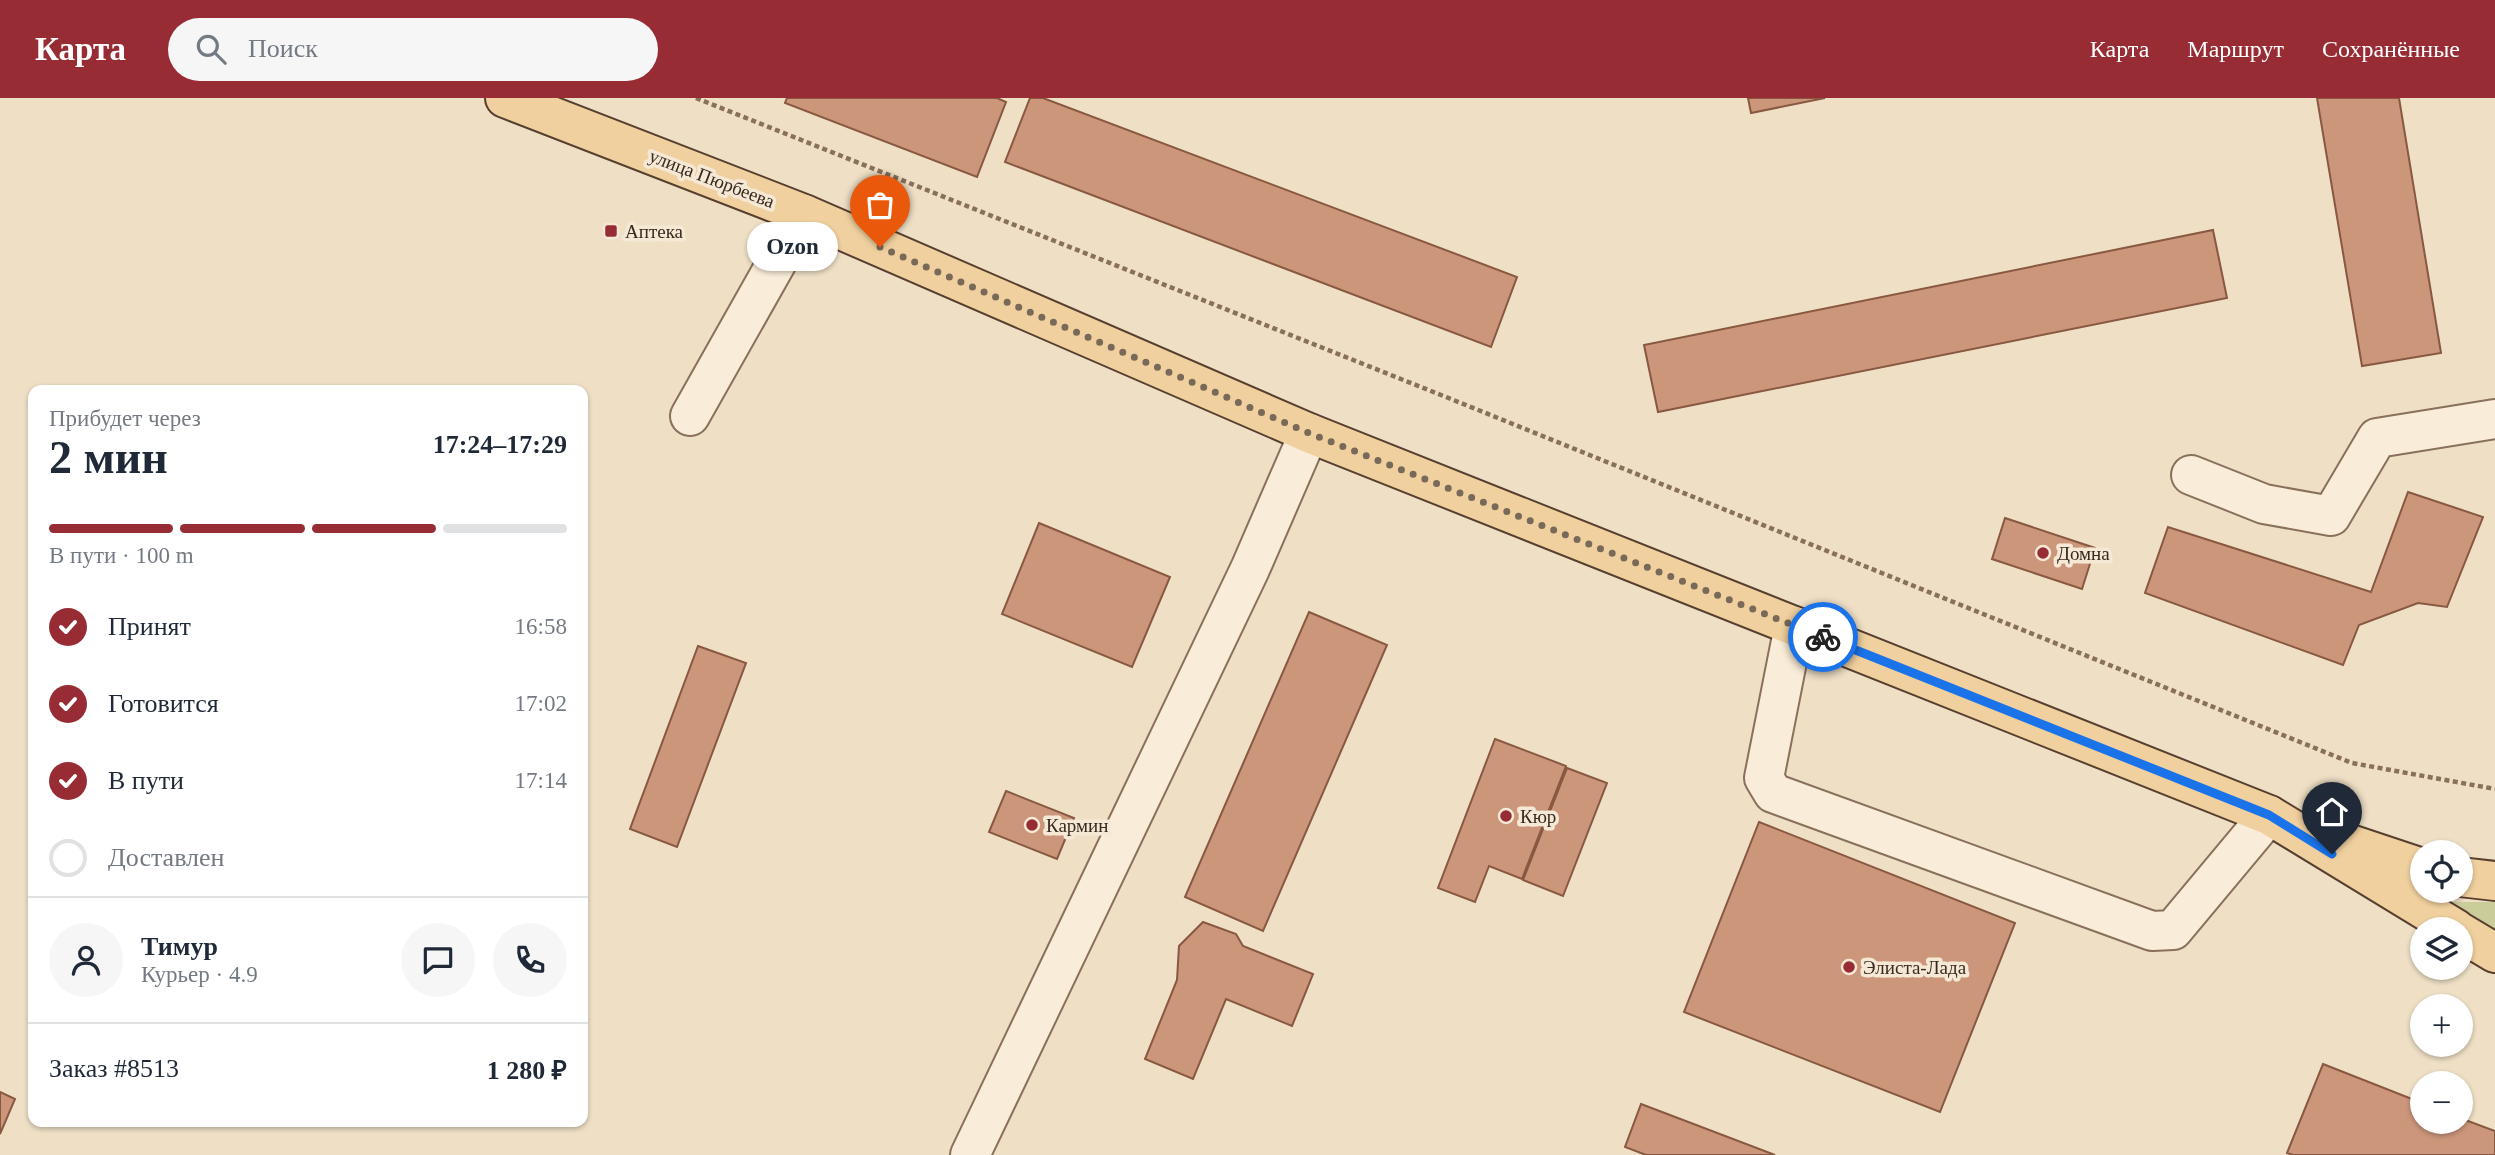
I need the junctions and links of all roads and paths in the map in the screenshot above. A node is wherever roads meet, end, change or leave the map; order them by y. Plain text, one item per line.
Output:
1 (505, 98) edge
2 (696, 98) edge
3 (804, 214) junction
4 (690, 416) dead end
5 (2495, 419) edge
6 (1309, 433) junction
7 (2191, 475) dead end
8 (1794, 626) junction
9 (2495, 789) edge
10 (2272, 817) junction
11 (2410, 864) edge
12 (2473, 878) edge
13 (2495, 881) edge
14 (2435, 917) edge
15 (2473, 940) edge
16 (2495, 953) edge
17 (970, 1155) edge

1 - 3 main road, улица Пюрбеева
2 - 9 path
3 - 4 street
3 - 6 main road, улица Пюрбеева
5 - 7 street
6 - 8 main road, улица Пюрбеева
6 - 17 street
8 - 10 main road, улица Пюрбеева
8 - 10 street
10 - 11 main road
10 - 14 main road, улица Пюрбеева
12 - 13 main road
15 - 16 main road, улица Пюрбеева

